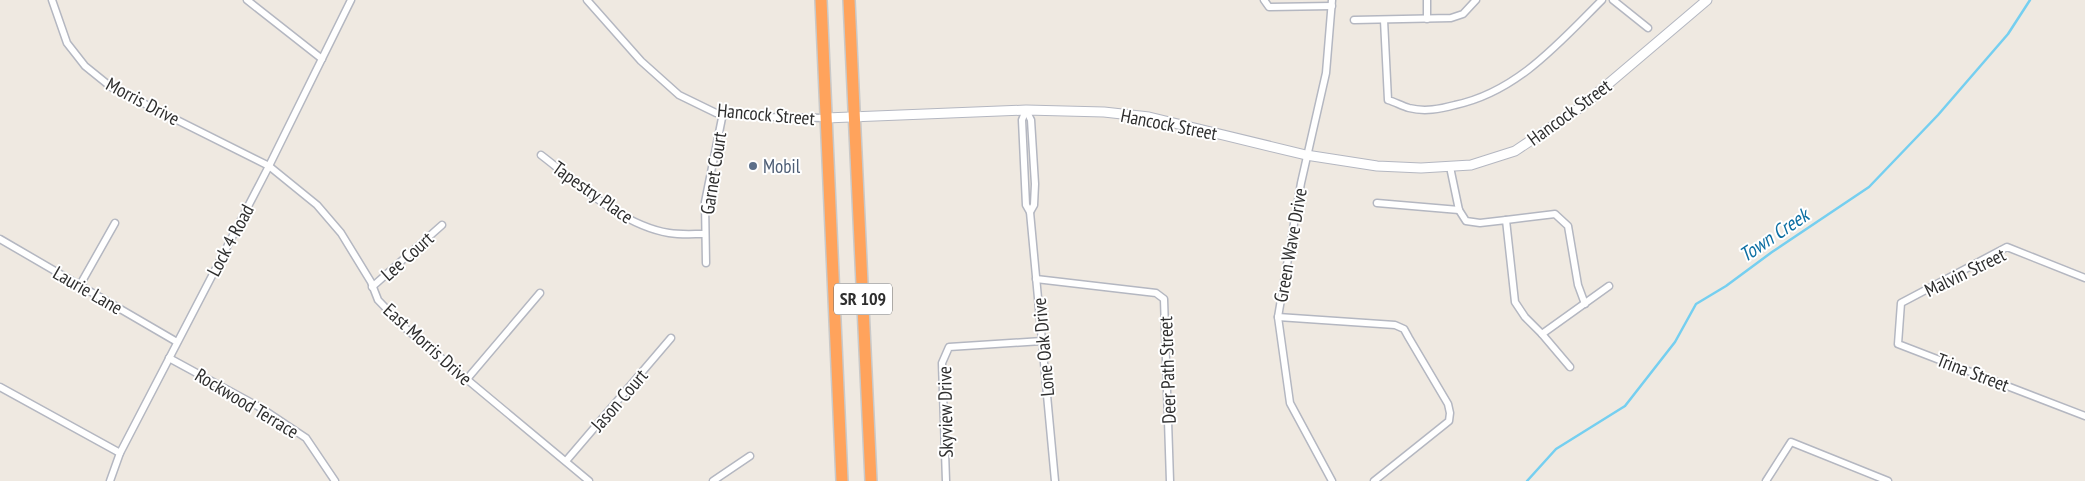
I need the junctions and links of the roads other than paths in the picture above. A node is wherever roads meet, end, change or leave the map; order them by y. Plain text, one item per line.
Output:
1 (52, 0) edge
2 (247, 0) edge
3 (351, 0) edge
4 (588, 0) edge
5 (821, 0) edge
6 (849, 0) edge
7 (1264, 0) edge
8 (1426, 0) edge
9 (1476, 0) edge
10 (1602, 0) edge
11 (1612, 0) edge
12 (1707, 0) edge
13 (1332, 3) edge
14 (1427, 19) junction
15 (1354, 20) dead end
16 (1384, 20) junction
17 (1648, 28) dead end
18 (322, 59) junction
19 (1026, 110) junction
20 (723, 113) junction
21 (855, 116) junction
22 (826, 118) junction
23 (541, 155) dead end
24 (1306, 155) junction
25 (269, 166) junction
26 (1450, 167) junction
27 (1377, 203) dead end
28 (1459, 210) junction
29 (1030, 212) junction
30 (1506, 220) junction
31 (115, 223) dead end
32 (442, 225) dead end
33 (704, 234) junction
34 (0, 239) edge
35 (706, 263) dead end
36 (2085, 278) edge
37 (1036, 280) junction
38 (80, 286) junction
39 (1609, 286) dead end
40 (372, 287) junction
41 (540, 293) dead end
42 (1902, 303) joint
43 (1584, 304) junction
44 (1278, 317) junction
45 (1542, 334) junction
46 (671, 338) dead end
47 (1042, 341) junction
48 (177, 342) junction
49 (169, 358) junction
50 (1570, 367) dead end
51 (467, 380) junction
52 (0, 387) edge
53 (2085, 416) edge
54 (120, 454) junction
55 (750, 456) dead end
56 (566, 461) junction
57 (110, 481) edge
58 (335, 481) edge
59 (589, 481) edge
60 (713, 481) edge
61 (842, 481) edge
62 (871, 481) edge
63 (946, 481) edge
64 (1055, 481) edge
65 (1170, 481) edge
66 (1332, 481) edge
67 (1374, 481) edge
68 (1766, 481) edge
69 (1888, 481) edge

1 - 25 street, Morris Drive
2 - 18 street
3 - 18 street, Lock 4 Road
4 - 20 street, Hancock Street
5 - 22 highway, SR 109
6 - 21 highway, SR 109
7 - 13 street
8 - 14 street
9 - 14 street
10 - 16 street
11 - 17 street
12 - 26 street, Hancock Street
13 - 24 street, Green Wave Drive
14 - 16 street
15 - 16 street
18 - 25 street, Lock 4 Road
19 - 21 street, Hancock Street
19 - 24 street, Hancock Street
19 - 29 street, Lone Oak Drive
19 - 29 street, Lone Oak Drive
20 - 22 street, Hancock Street
20 - 33 street, Garnet Court
21 - 22 street, Hancock Street
21 - 62 highway, SR 109
22 - 61 highway, SR 109
23 - 33 street, Tapestry Place
24 - 26 street, Hancock Street
24 - 44 street, Green Wave Drive
25 - 40 street, East Morris Drive
25 - 48 street, Lock 4 Road
26 - 28 street
27 - 28 street
28 - 30 street
29 - 37 street, Lone Oak Drive
30 - 43 street
30 - 45 street
31 - 38 street
32 - 40 street, Lee Court
33 - 35 street, Garnet Court
34 - 38 street, Laurie Lane
36 - 42 street, Malvin Street
37 - 47 street, Lone Oak Drive
37 - 65 street, Deer Path Street
38 - 48 street, Laurie Lane
39 - 43 street
40 - 51 street, East Morris Drive
41 - 51 street
42 - 53 street, Trina Street
43 - 45 street
44 - 66 street, Green Wave Drive
44 - 67 street
45 - 50 street
46 - 56 street, Jason Court
47 - 63 street, Skyview Drive
47 - 64 street, Lone Oak Drive
48 - 49 street, Lock 4 Road
49 - 54 street, Lock 4 Road
49 - 58 street, Rockwood Terrace
51 - 56 street, East Morris Drive
52 - 54 street
54 - 57 street, Lock 4 Road
55 - 60 street
56 - 59 street, East Morris Drive
68 - 69 street

